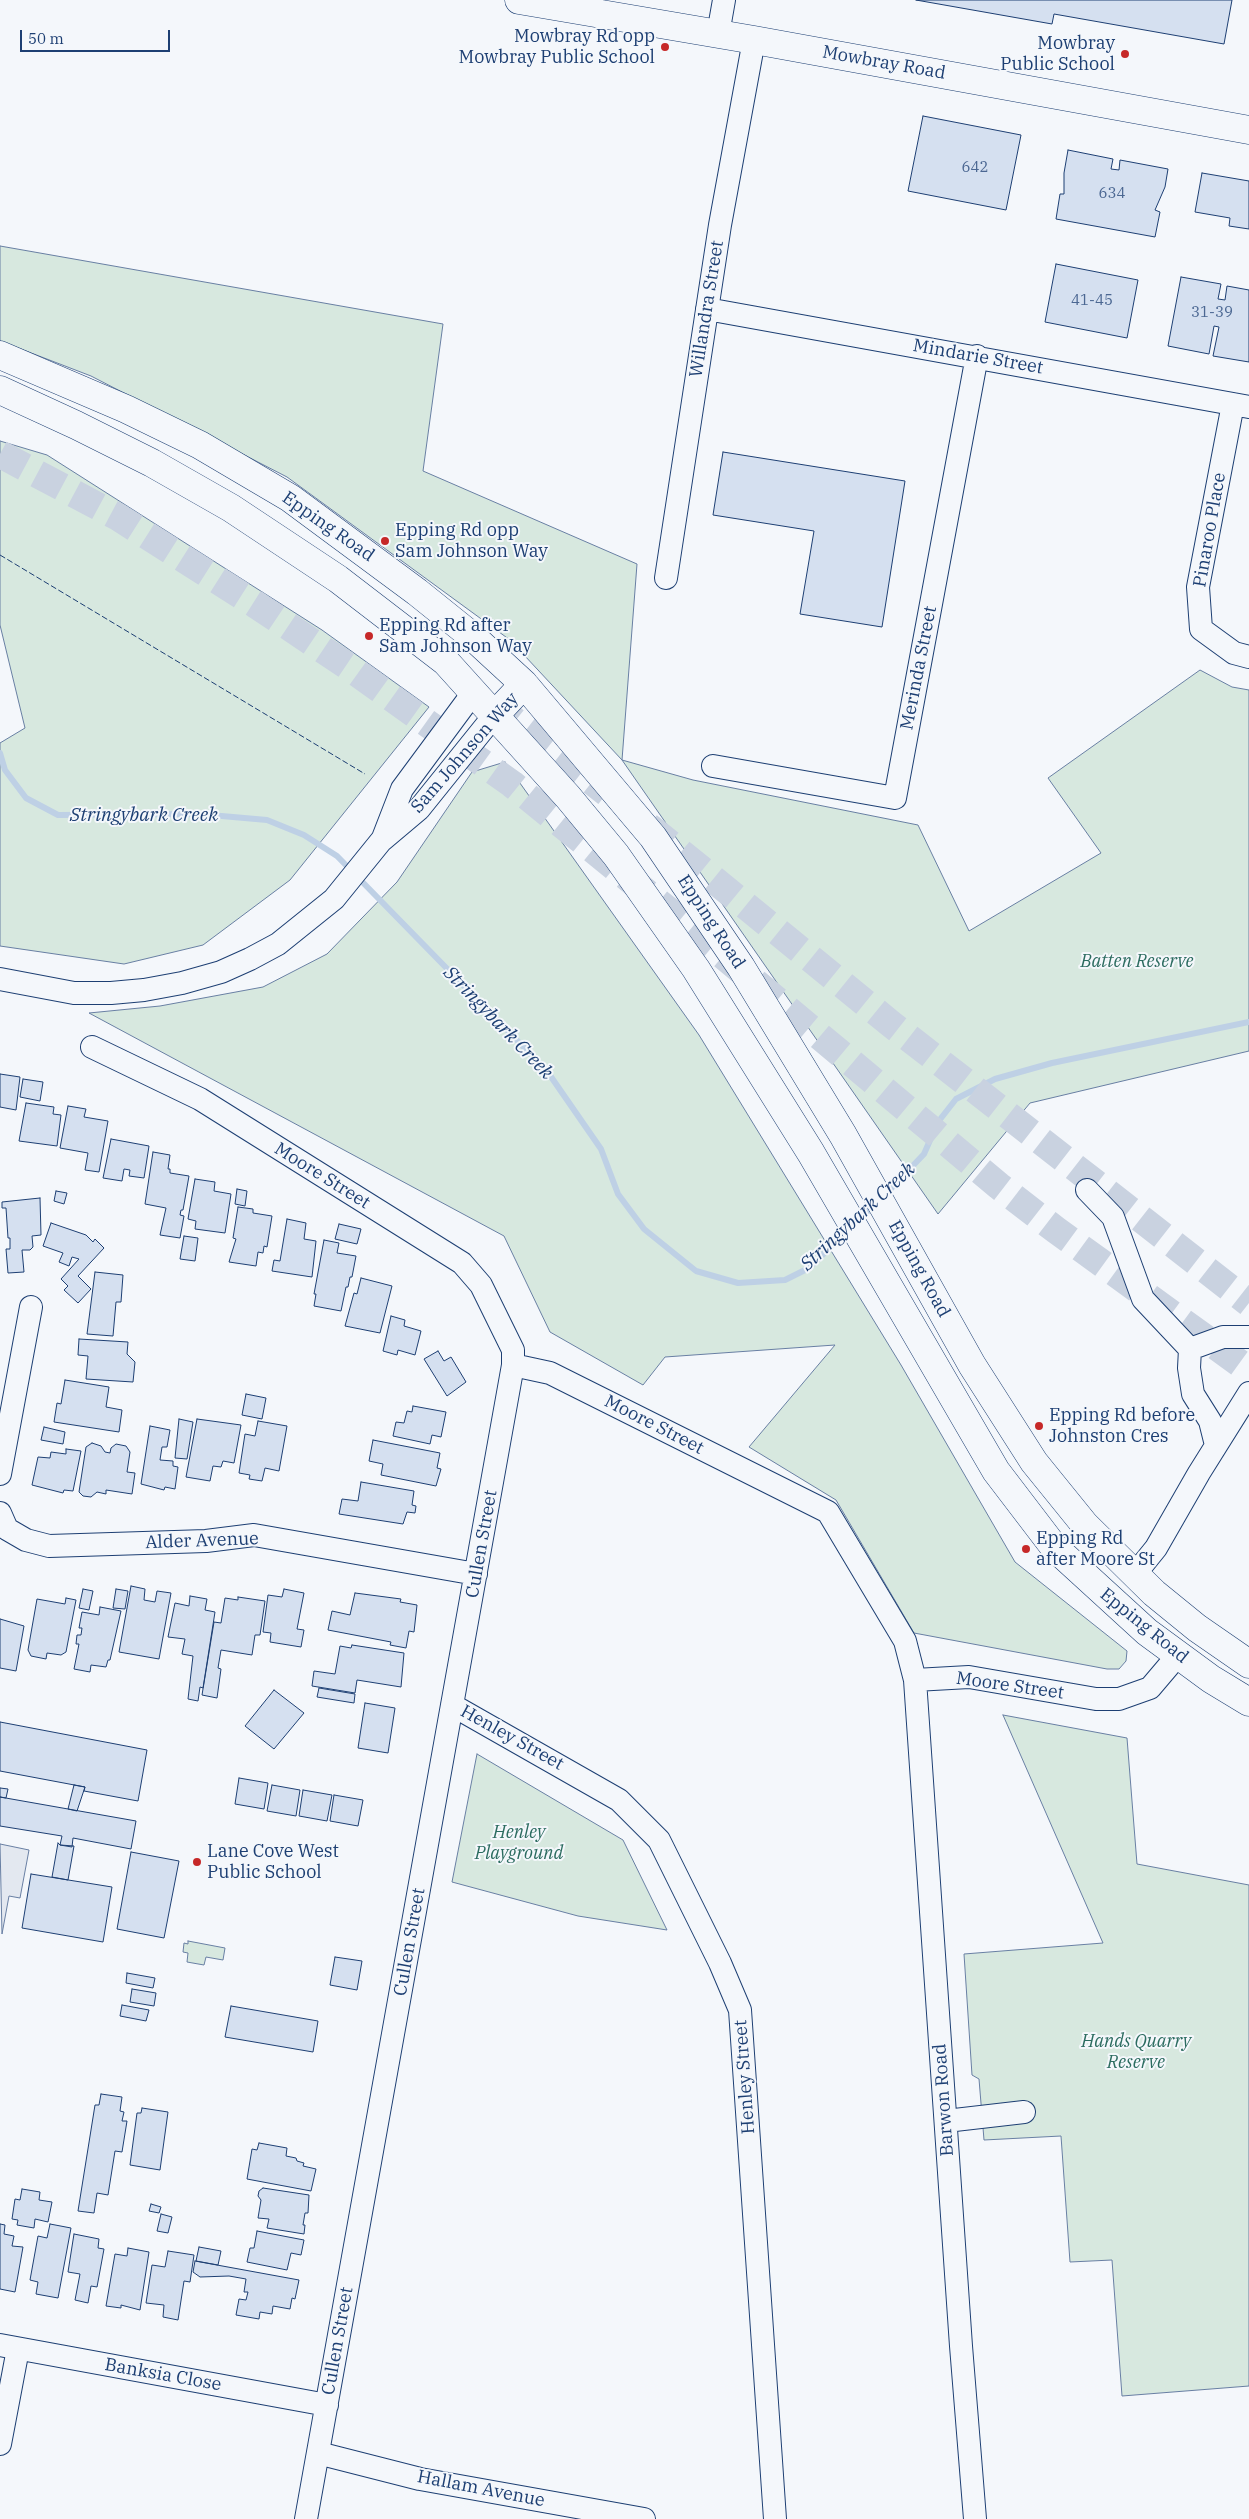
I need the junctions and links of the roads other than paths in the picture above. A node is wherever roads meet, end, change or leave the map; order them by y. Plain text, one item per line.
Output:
1 (519, 0) edge
2 (724, 0) edge
3 (718, 34) junction
4 (754, 40) junction
5 (1249, 130) edge
6 (707, 309) junction
7 (0, 355) edge
8 (977, 356) junction
9 (0, 390) edge
10 (1241, 406) edge
11 (666, 578) dead end
12 (1249, 658) edge
13 (501, 661) junction
14 (524, 684) junction
15 (473, 693) junction
16 (494, 716) junction
17 (713, 766) dead end
18 (382, 841) junction
19 (4, 980) edge
20 (92, 1047) dead end
21 (1087, 1190) dead end
22 (32, 1307) dead end
23 (1249, 1337) edge
24 (1190, 1349) junction
25 (514, 1365) junction
26 (1249, 1392) edge
27 (1216, 1445) junction
28 (0, 1474) edge
29 (0, 1513) edge
30 (476, 1574) junction
31 (1135, 1574) junction
32 (1197, 1628) junction
33 (1178, 1655) junction
34 (1249, 1664) edge
35 (915, 1680) junction
36 (1249, 1702) edge
37 (452, 1705) junction
38 (1024, 2112) dead end
39 (946, 2121) junction
40 (9, 2347) edge
41 (326, 2406) junction
42 (0, 2444) edge
43 (318, 2453) junction
44 (306, 2519) edge
45 (644, 2519) edge
46 (776, 2519) edge
47 (976, 2519) edge

1 - 3 main road, Mowbray Road
2 - 3 street
3 - 4 main road, Mowbray Road
4 - 5 main road, Mowbray Road
4 - 6 street, Willandra Street
6 - 8 street, Mindarie Street
6 - 11 street, Willandra Street
7 - 13 main road, Epping Road
8 - 10 street, Mindarie Street
8 - 17 street, Merinda Street
9 - 15 main road, Epping Road
10 - 12 street, Pinaroo Place
13 - 14 main road, Epping Road
13 - 15 main road, Sam Johnson Way
14 - 16 main road, Sam Johnson Way
14 - 31 main road, Epping Road
15 - 16 main road, Epping Road
15 - 18 street, Sam Johnson Way
16 - 18 street, Sam Johnson Way
16 - 33 main road, Epping Road
18 - 19 street, Sam Johnson Way
20 - 25 street, Moore Street
21 - 24 street
22 - 28 street
23 - 24 street
24 - 27 street
25 - 30 street, Cullen Street
25 - 35 street, Moore Street
26 - 27 street
27 - 31 street
29 - 30 street, Alder Avenue
30 - 37 street, Cullen Street
31 - 32 main road, Epping Road
32 - 33 main road, Moore Street
32 - 34 main road, Epping Road
33 - 35 street, Moore Street
33 - 36 main road, Epping Road
35 - 39 street, Barwon Road
37 - 41 street, Cullen Street
37 - 46 street, Henley Street
38 - 39 street
39 - 47 street, Barwon Road
40 - 41 street, Banksia Close
40 - 42 street
41 - 43 street, Cullen Street
43 - 44 street, Cullen Street
43 - 45 street, Hallam Avenue

